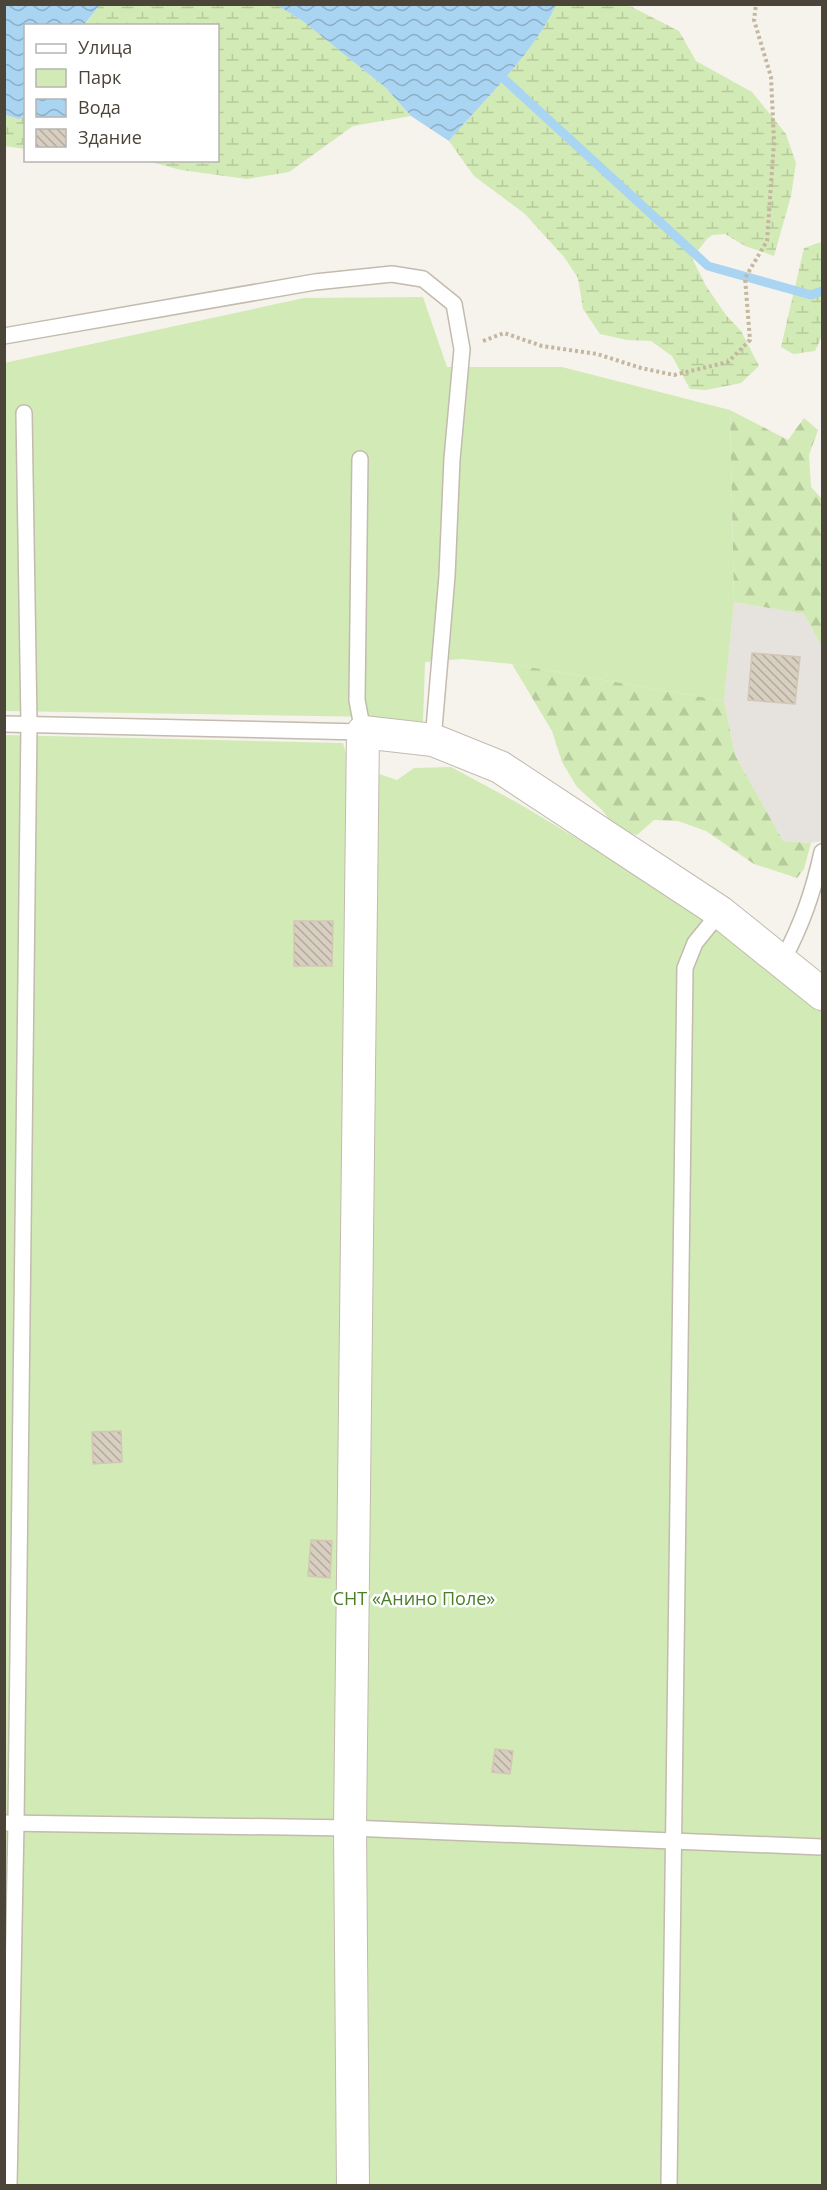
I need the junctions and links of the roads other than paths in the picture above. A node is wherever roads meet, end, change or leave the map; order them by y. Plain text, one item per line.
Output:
1 (4, 336) edge
2 (24, 413) dead end
3 (360, 459) dead end
4 (4, 724) edge
5 (29, 724) junction
6 (363, 732) junction
7 (433, 740) junction
8 (822, 852) edge
9 (720, 912) junction
10 (782, 962) junction
11 (822, 994) edge
12 (10, 1823) edge
13 (350, 1828) junction
14 (674, 1840) junction
15 (822, 1847) edge
16 (9, 2186) edge
17 (353, 2186) edge
18 (669, 2186) edge

1 - 7 lane
2 - 5 lane
3 - 6 lane
4 - 5 lane
5 - 6 lane
5 - 12 lane
6 - 7 street
6 - 13 street
7 - 9 street
8 - 10 lane
9 - 10 street
9 - 14 lane
10 - 11 street
12 - 13 lane
12 - 16 lane
13 - 14 lane
13 - 17 street
14 - 15 lane
14 - 18 lane

